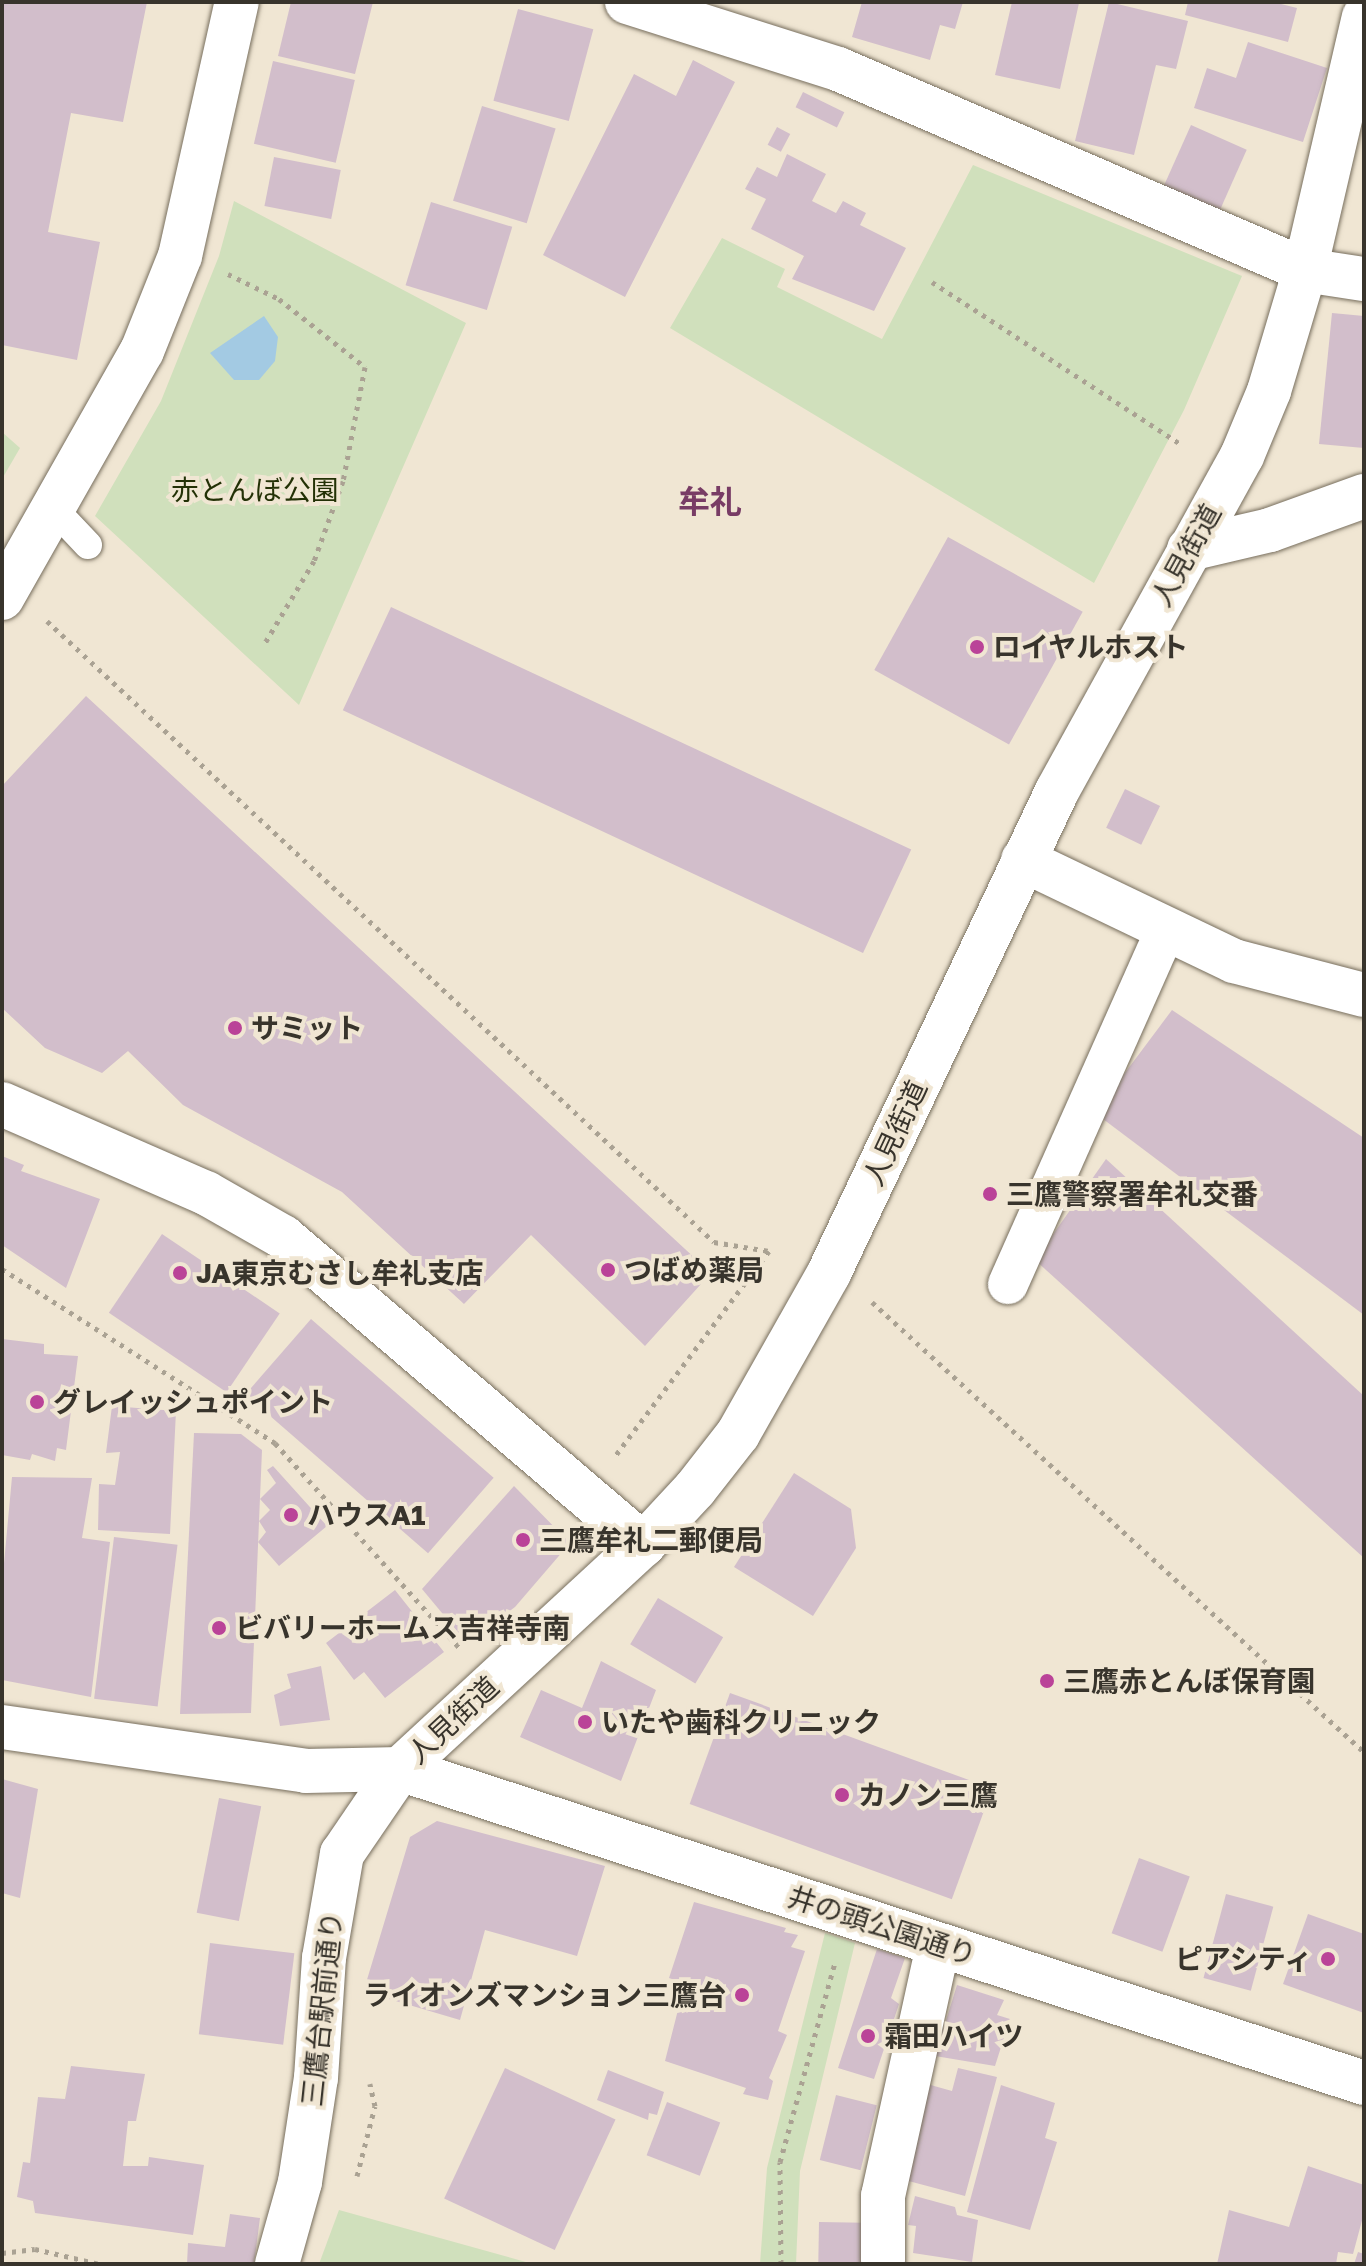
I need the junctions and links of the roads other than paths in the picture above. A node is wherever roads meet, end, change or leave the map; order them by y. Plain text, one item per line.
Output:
1 (237, 2) edge
2 (627, 2) edge
3 (1364, 17) edge
4 (1305, 270) junction
5 (1364, 279) edge
6 (1364, 496) edge
7 (53, 508) junction
8 (88, 545) dead end
9 (1189, 549) junction
10 (2, 598) edge
11 (1023, 860) junction
12 (1157, 949) dead end
13 (1364, 995) edge
14 (2, 1104) edge
15 (1008, 1284) dead end
16 (643, 1545) junction
17 (2, 1727) edge
18 (400, 1769) junction
19 (938, 1945) junction
20 (1364, 2083) edge
21 (883, 2261) dead end
22 (277, 2264) edge

1 - 7 street
2 - 4 street
3 - 4 street, 人見街道
4 - 5 street
4 - 9 street, 人見街道
6 - 9 street
7 - 8 lane
7 - 10 street
9 - 11 street, 人見街道
11 - 13 street
11 - 16 street, 人見街道
12 - 15 street
14 - 16 street
16 - 18 street, 人見街道
17 - 18 street, 人見街道
18 - 19 street, 井の頭公園通り
18 - 22 street, 三鷹台駅前通り
19 - 20 street, 井の頭公園通り
19 - 21 street

